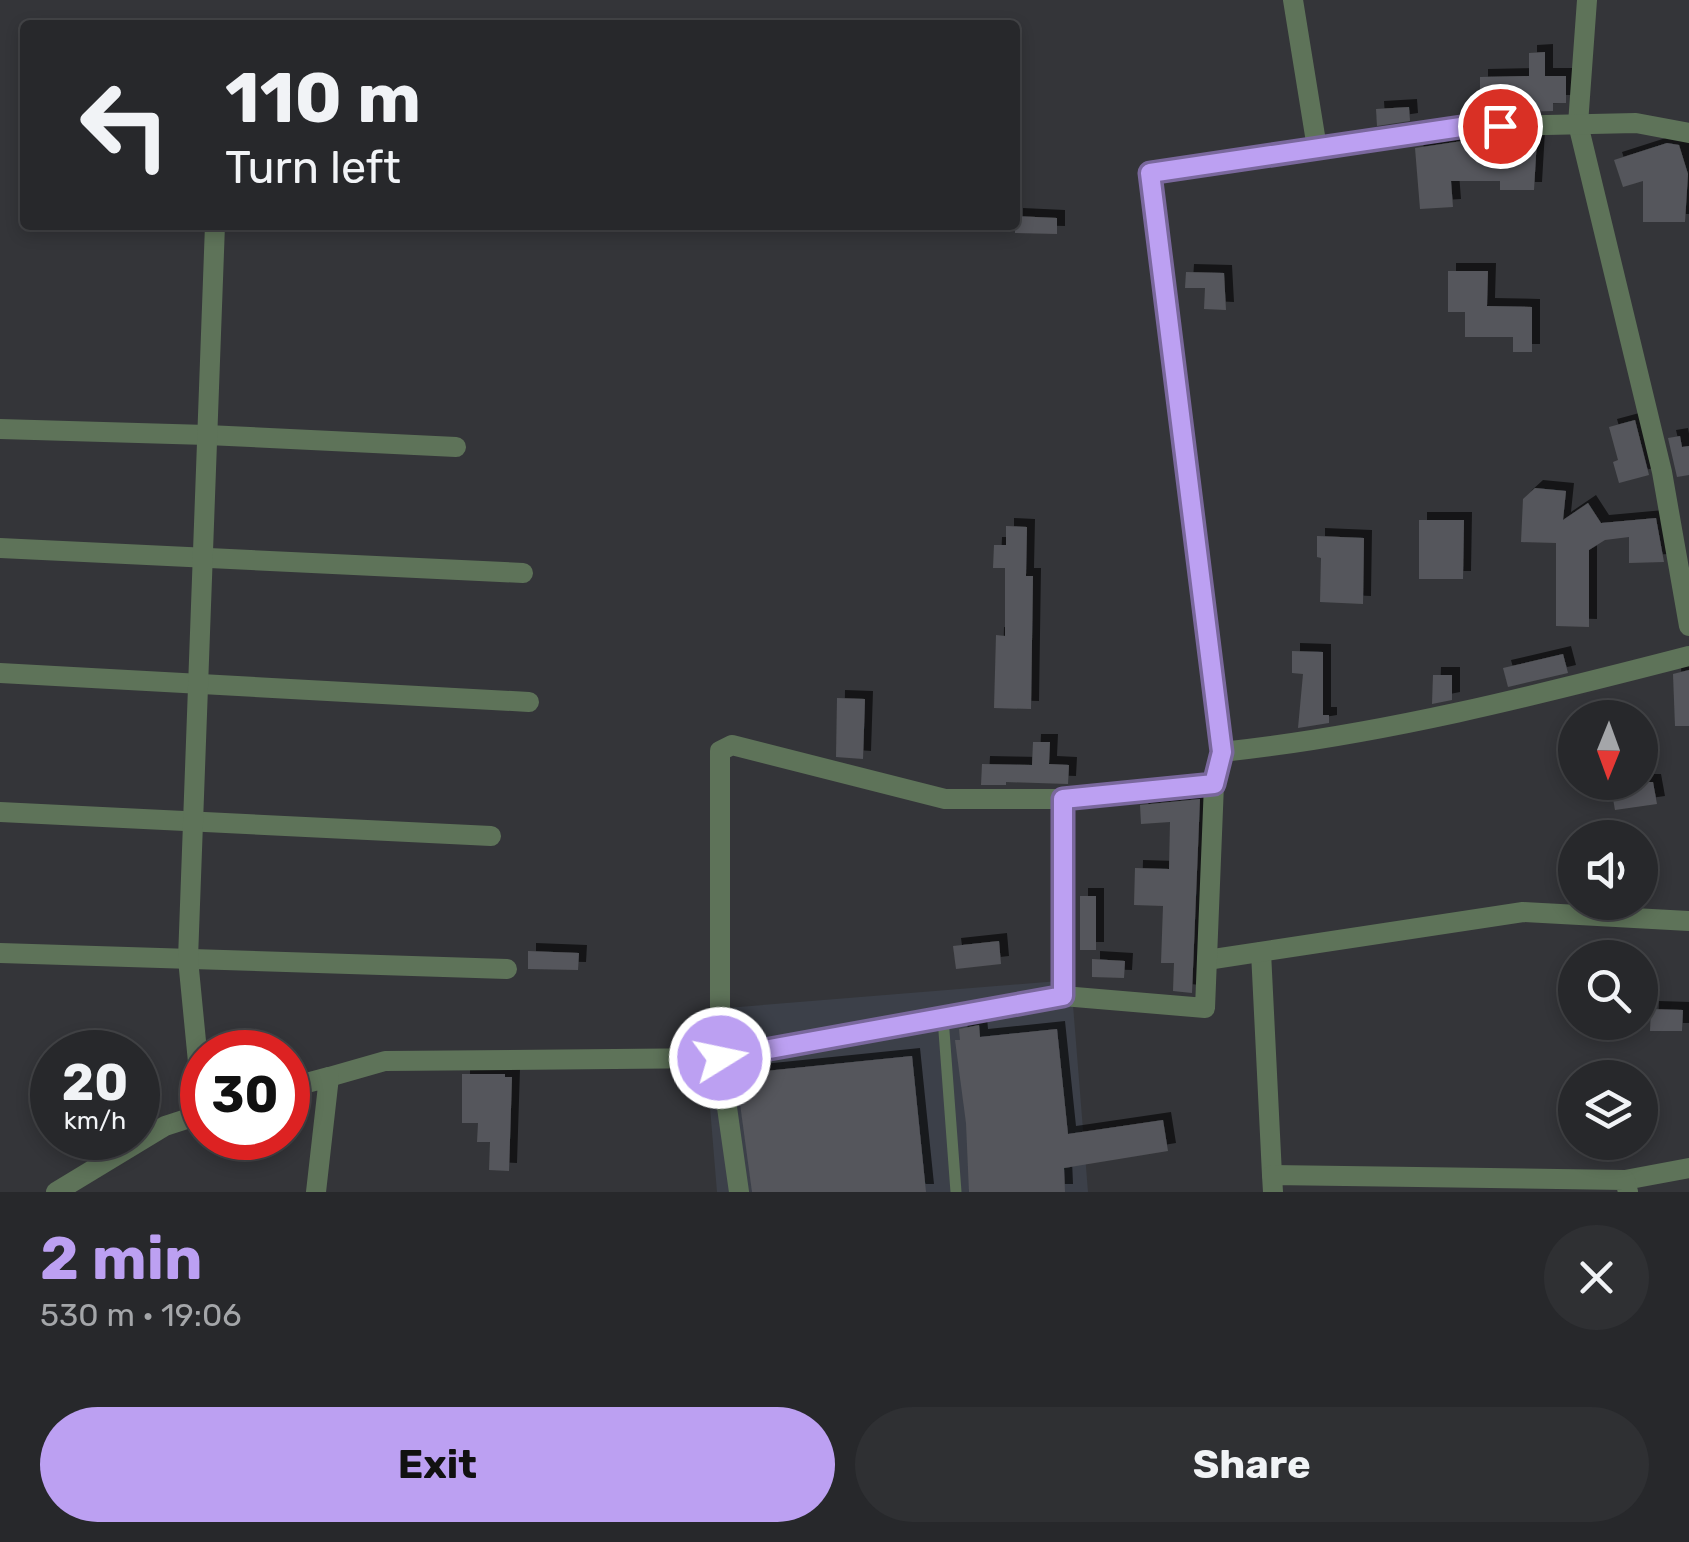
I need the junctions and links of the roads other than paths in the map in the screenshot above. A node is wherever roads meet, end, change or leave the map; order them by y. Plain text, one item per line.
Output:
1 (1293, 0) edge
2 (1587, 0) edge
3 (1578, 124) junction
4 (1689, 133) edge
5 (1317, 148) junction
6 (215, 230) edge
7 (0, 429) edge
8 (207, 434) junction
9 (456, 447) dead end
10 (0, 548) edge
11 (202, 557) junction
12 (523, 573) dead end
13 (1689, 626) edge
14 (1689, 656) edge
15 (0, 673) edge
16 (197, 683) junction
17 (529, 702) dead end
18 (1222, 752) junction
19 (1214, 784) junction
20 (1063, 799) junction
21 (0, 812) edge
22 (192, 822) junction
23 (491, 836) dead end
24 (1689, 921) edge
25 (1261, 952) junction
26 (0, 953) edge
27 (188, 959) junction
28 (1207, 960) junction
29 (507, 970) dead end
30 (1063, 996) junction
31 (943, 1018) junction
32 (195, 1030) edge
33 (720, 1058) junction
34 (329, 1077) junction
35 (310, 1082) edge
36 (180, 1121) edge
37 (1689, 1168) edge
38 (1272, 1183) edge
39 (1626, 1186) edge
40 (56, 1192) edge
41 (316, 1192) edge
42 (739, 1192) edge
43 (956, 1192) edge

1 - 5 street
2 - 3 street
3 - 4 street
3 - 5 street
3 - 13 street
5 - 18 street
6 - 8 street
7 - 8 street
8 - 9 street
8 - 11 street
10 - 11 street
11 - 12 street
11 - 16 street
14 - 18 street
15 - 16 street
16 - 17 street
16 - 22 street
18 - 19 street
19 - 20 street
19 - 28 street
20 - 30 street
20 - 33 street
21 - 22 street
22 - 23 street
22 - 27 street
24 - 25 street
25 - 28 street
25 - 38 street
26 - 27 street
27 - 29 street
27 - 32 street
28 - 30 street
30 - 31 street
31 - 33 street
31 - 43 lane
33 - 34 street
33 - 42 street
34 - 35 street
34 - 41 street
36 - 40 street
37 - 39 street
38 - 39 street

